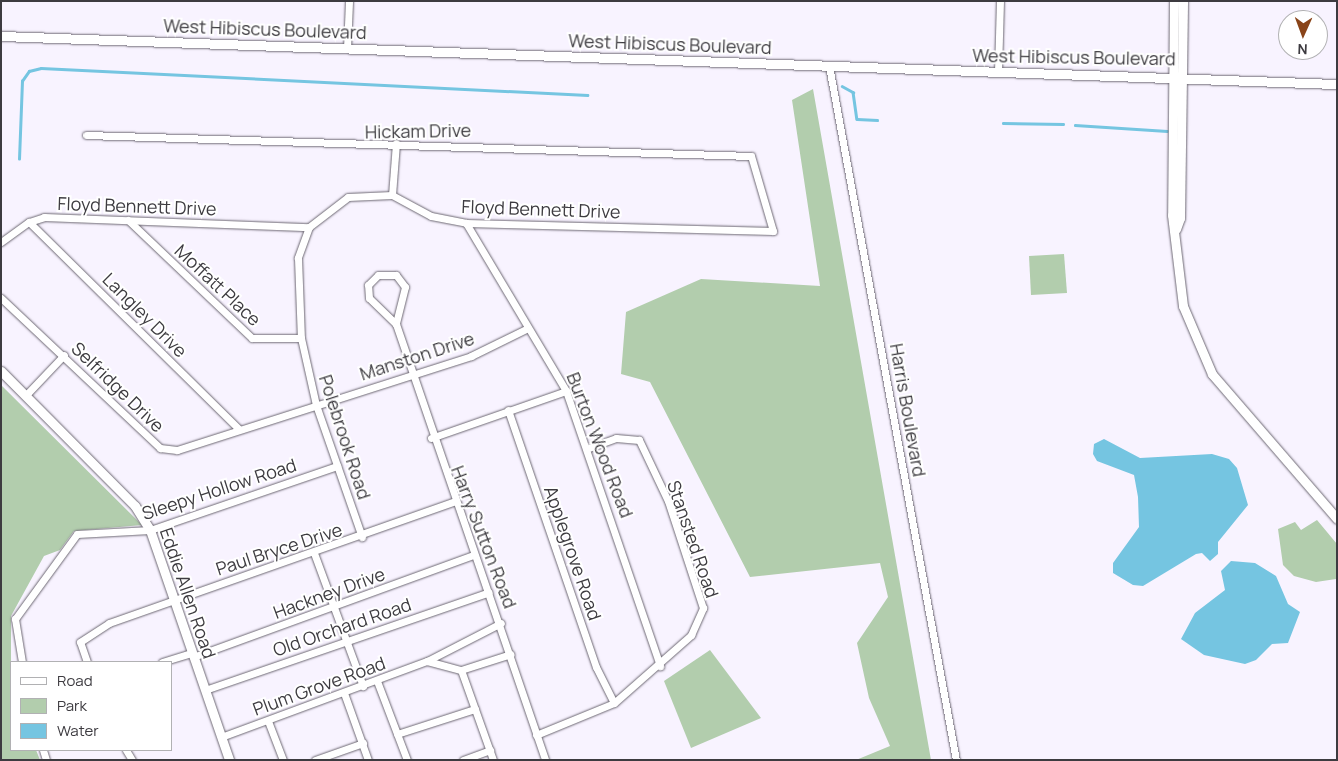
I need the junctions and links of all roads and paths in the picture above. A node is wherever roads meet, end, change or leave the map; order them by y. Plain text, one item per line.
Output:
1 (349, 1) edge
2 (1000, 1) edge
3 (1174, 1) edge
4 (1183, 1) edge
5 (1, 36) edge
6 (347, 49) junction
7 (829, 66) junction
8 (998, 72) junction
9 (1176, 76) junction
10 (1337, 84) edge
11 (86, 135) dead end
12 (396, 143) junction
13 (392, 196) junction
14 (128, 220) junction
15 (29, 222) junction
16 (466, 223) junction
17 (309, 227) junction
18 (773, 231) joint
19 (1, 242) edge
20 (1, 298) edge
21 (396, 324) junction
22 (526, 330) junction
23 (301, 338) junction
24 (64, 355) junction
25 (1, 371) edge
26 (411, 374) junction
27 (566, 390) junction
28 (26, 395) junction
29 (316, 405) junction
30 (508, 410) junction
31 (239, 429) junction
32 (431, 438) junction
33 (589, 448) junction
34 (337, 466) junction
35 (455, 501) junction
36 (1337, 519) edge
37 (150, 530) junction
38 (362, 536) junction
39 (314, 553) junction
40 (474, 555) junction
41 (489, 592) junction
42 (172, 600) junction
43 (336, 608) junction
44 (501, 623) junction
45 (350, 640) junction
46 (511, 654) junction
47 (192, 655) junction
48 (22, 661) edge
49 (87, 661) edge
50 (166, 661) edge
51 (427, 661) junction
52 (660, 666) junction
53 (461, 670) junction
54 (377, 681) junction
55 (362, 686) junction
56 (205, 690) junction
57 (344, 693) junction
58 (614, 703) junction
59 (475, 709) junction
60 (268, 721) junction
61 (397, 734) junction
62 (536, 735) junction
63 (221, 737) junction
64 (362, 743) junction
65 (490, 750) junction
66 (229, 760) edge
67 (283, 760) edge
68 (315, 760) edge
69 (368, 760) edge
70 (407, 760) edge
71 (463, 760) edge
72 (493, 760) edge
73 (545, 760) edge
74 (956, 760) edge

1 - 6 street
2 - 8 street
3 - 9 street
4 - 9 street
5 - 6 street, West Hibiscus Boulevard
6 - 7 street, West Hibiscus Boulevard
7 - 8 street, West Hibiscus Boulevard
7 - 74 street, Harris Boulevard
8 - 9 street, West Hibiscus Boulevard
9 - 10 street, West Hibiscus Boulevard
9 - 36 street
11 - 12 street, Hickam Drive
12 - 13 street
12 - 18 street, Hickam Drive
13 - 16 street, Floyd Bennett Drive
13 - 17 street, Floyd Bennett Drive
14 - 15 street, Floyd Bennett Drive
14 - 17 street, Floyd Bennett Drive
14 - 23 street, Moffatt Place
15 - 19 street, Floyd Bennett Drive
15 - 31 street, Langley Drive
16 - 18 street, Floyd Bennett Drive
16 - 22 street, Burton Wood Road
17 - 23 street, Polebrook Road
20 - 24 street, Selfridge Drive
21 - 21 street, Harry Sutton Road
21 - 26 street, Harry Sutton Road
22 - 26 street, Manston Drive
22 - 27 street, Burton Wood Road
23 - 29 street, Polebrook Road
24 - 28 street
24 - 31 street, Selfridge Drive
25 - 28 street, Eddie Allen Road
26 - 29 street, Manston Drive
26 - 32 street, Harry Sutton Road
27 - 30 street
27 - 33 street, Burton Wood Road
28 - 37 street, Eddie Allen Road
29 - 31 street, Selfridge Drive
29 - 34 street, Polebrook Road
30 - 32 street
30 - 58 street, Applegrove Road
32 - 35 street, Harry Sutton Road
33 - 52 street, Burton Wood Road
33 - 52 street, Stansted Road
34 - 37 street, Sleepy Hollow Road
34 - 38 street, Polebrook Road
35 - 38 street, Paul Bryce Drive
35 - 40 street, Harry Sutton Road
37 - 42 street, Eddie Allen Road
37 - 48 street, Sleepy Hollow Road
38 - 39 street, Paul Bryce Drive
39 - 42 street, Paul Bryce Drive
39 - 43 street
40 - 41 street, Harry Sutton Road
40 - 43 street, Hackney Drive
41 - 44 street, Harry Sutton Road
41 - 45 street, Old Orchard Road
42 - 47 street, Eddie Allen Road
42 - 49 street, Paul Bryce Drive
43 - 45 street
43 - 47 street, Hackney Drive
44 - 46 street, Harry Sutton Road
44 - 51 street, Plum Grove Road
45 - 55 street
45 - 56 street, Old Orchard Road
46 - 53 street
46 - 62 street, Harry Sutton Road
47 - 50 street, Hackney Drive
47 - 56 street, Eddie Allen Road
51 - 53 street
51 - 54 street, Plum Grove Road
52 - 58 street, Stansted Road
53 - 59 street
54 - 55 street, Plum Grove Road
54 - 61 street
55 - 57 street, Plum Grove Road
56 - 63 street, Eddie Allen Road
57 - 60 street, Plum Grove Road
57 - 64 street
58 - 62 street, Stansted Road
59 - 61 street
59 - 65 street
60 - 63 street, Plum Grove Road
60 - 67 street
61 - 70 street
62 - 73 street, Harry Sutton Road
63 - 66 street, Eddie Allen Road
64 - 68 street
64 - 69 street
65 - 71 street
65 - 72 street

